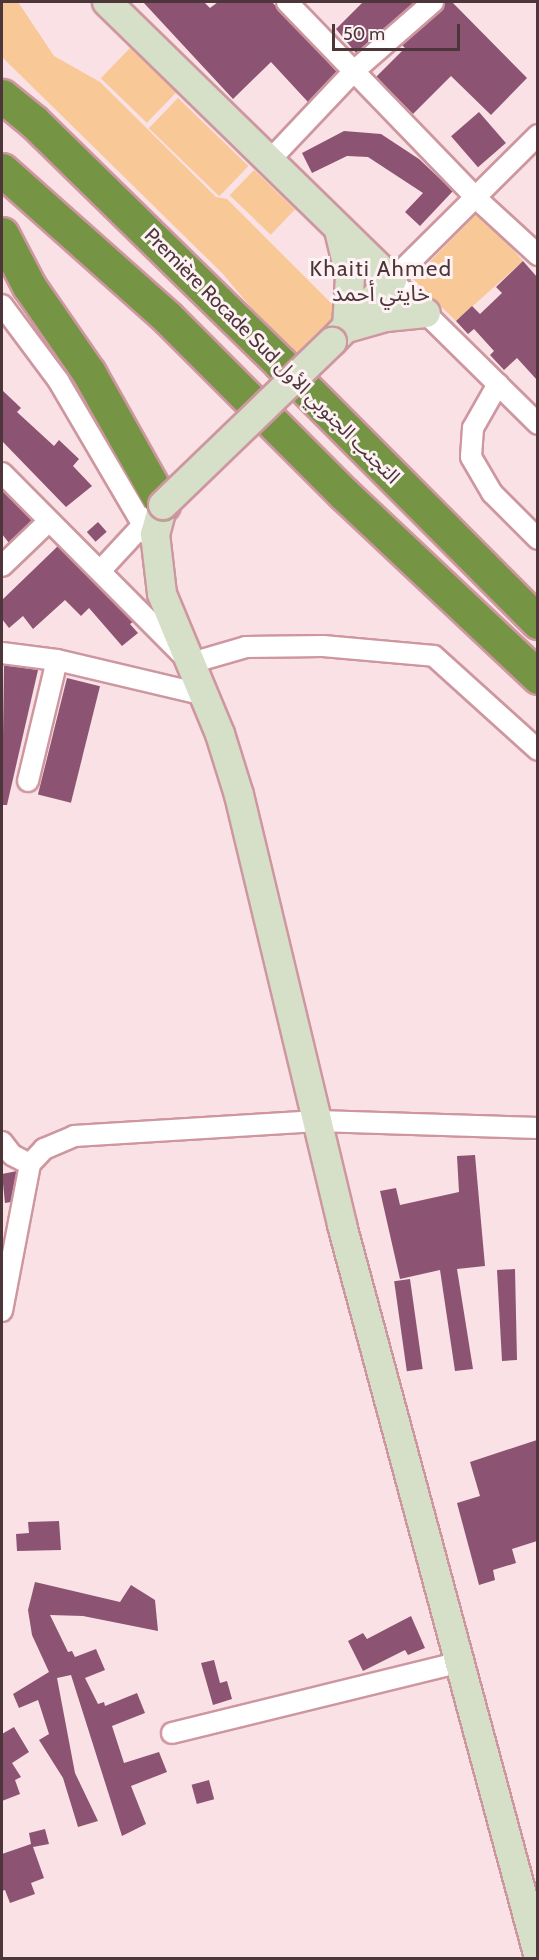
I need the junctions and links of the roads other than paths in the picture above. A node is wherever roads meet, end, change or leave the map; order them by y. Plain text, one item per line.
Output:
1 (107, 2) edge
2 (287, 2) edge
3 (433, 2) edge
4 (354, 71) junction
5 (2, 96) edge
6 (537, 135) edge
7 (269, 161) junction
8 (2, 170) edge
9 (477, 199) junction
10 (338, 228) junction
11 (2, 234) edge
12 (537, 255) edge
13 (392, 280) junction
14 (2, 305) edge
15 (426, 313) junction
16 (339, 334) junction
17 (498, 384) junction
18 (536, 419) edge
19 (2, 473) edge
20 (49, 521) junction
21 (154, 525) junction
22 (537, 539) edge
23 (2, 566) edge
24 (101, 570) junction
25 (537, 622) edge
26 (2, 652) edge
27 (57, 660) junction
28 (191, 663) junction
29 (537, 677) edge
30 (205, 695) junction
31 (537, 750) edge
32 (28, 781) dead end
33 (318, 1121) junction
34 (537, 1128) edge
35 (2, 1142) edge
36 (30, 1164) junction
37 (2, 1311) edge
38 (460, 1662) junction
39 (172, 1733) dead end
40 (537, 1954) edge

1 - 7 main road
2 - 4 street
3 - 4 street
4 - 7 street
4 - 9 street
5 - 25 highway, Première Rocade Sud التجنب الجنوبي الأول
6 - 9 street
7 - 10 main road
8 - 29 highway
9 - 12 street
9 - 13 street
10 - 13 main road
10 - 16 main road
11 - 21 highway
13 - 15 street
13 - 16 main road
14 - 21 street
15 - 16 main road
15 - 17 street
16 - 21 main road, bridge
17 - 18 street
17 - 22 street
19 - 20 street
20 - 23 street
20 - 24 street
21 - 24 street
21 - 28 main road
24 - 28 street
26 - 27 street
27 - 30 street
27 - 32 street
28 - 30 main road
28 - 31 street
30 - 33 main road
33 - 34 street
33 - 36 street
33 - 38 main road
35 - 36 street
36 - 37 street
38 - 39 street
38 - 40 main road

